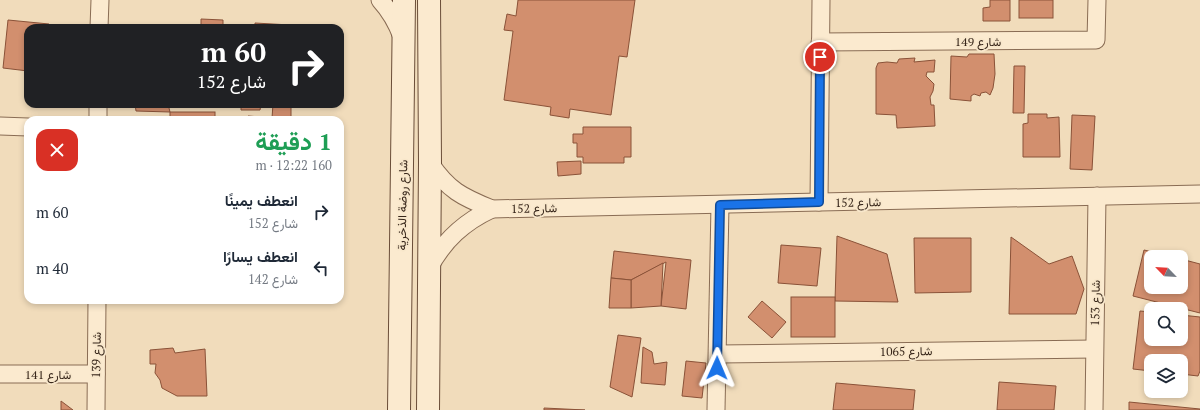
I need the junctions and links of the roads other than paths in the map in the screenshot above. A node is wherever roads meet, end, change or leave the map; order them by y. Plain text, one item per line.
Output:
1 (100, 0) edge
2 (380, 0) edge
3 (404, 0) edge
4 (429, 0) edge
5 (820, 0) edge
6 (1097, 0) edge
7 (99, 24) edge
8 (404, 40) junction
9 (820, 42) junction
10 (0, 126) edge
11 (24, 127) edge
12 (430, 163) junction
13 (1200, 194) edge
14 (1097, 196) junction
15 (819, 202) junction
16 (720, 205) junction
17 (492, 209) junction
18 (429, 268) junction
19 (97, 304) edge
20 (1094, 349) junction
21 (718, 354) junction
22 (0, 374) edge
23 (96, 374) junction
24 (96, 410) edge
25 (399, 410) edge
26 (428, 410) edge
27 (716, 410) edge
28 (1094, 410) edge

1 - 7 street
2 - 8 street
3 - 8 street, شارع روضة الذخرية
4 - 12 street
5 - 9 street
6 - 9 street, شارع 149
8 - 25 street, شارع روضة الذخرية
9 - 15 street
10 - 11 street
12 - 17 street, شارع 152
12 - 18 street
13 - 14 street, شارع 152
14 - 15 street, شارع 152
14 - 20 street, شارع 153
15 - 16 street, شارع 152
16 - 17 street, شارع 152
16 - 21 street
17 - 18 street, شارع 152
18 - 26 street
19 - 23 street, شارع 139
20 - 21 street, شارع 1065
20 - 28 street, شارع 153
21 - 27 street
22 - 23 street, شارع 141
23 - 24 street, شارع 139

